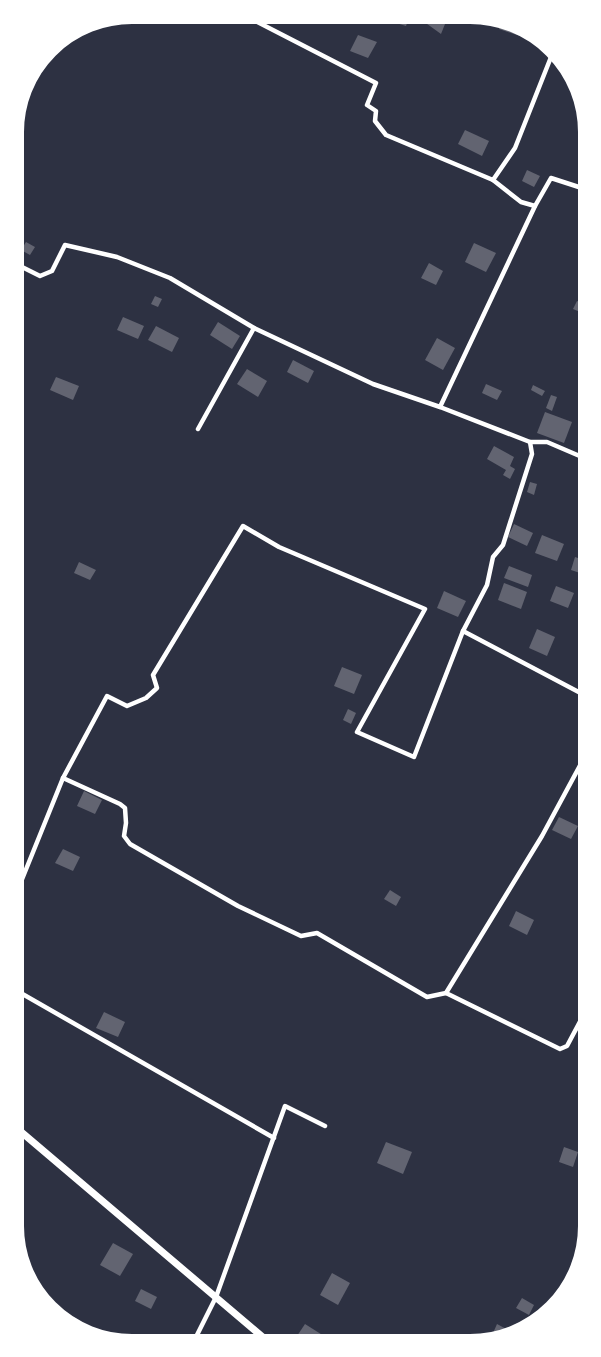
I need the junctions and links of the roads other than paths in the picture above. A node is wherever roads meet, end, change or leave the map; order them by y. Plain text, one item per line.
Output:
1 (253, 20) edge
2 (552, 56) edge
3 (492, 180) junction
4 (582, 188) edge
5 (536, 206) junction
6 (20, 266) edge
7 (254, 328) junction
8 (440, 407) junction
9 (198, 429) dead end
10 (530, 442) junction
11 (582, 457) edge
12 (463, 632) junction
13 (581, 694) edge
14 (581, 763) edge
15 (63, 778) junction
16 (20, 884) edge
17 (20, 993) edge
18 (446, 993) junction
19 (581, 1019) edge
20 (325, 1126) dead end
21 (20, 1131) edge
22 (274, 1138) junction
23 (216, 1298) junction
24 (196, 1338) edge
25 (264, 1338) edge

1 - 3 street
2 - 3 street
3 - 5 street
4 - 5 street
5 - 8 street
6 - 7 street
7 - 8 street
7 - 9 street
8 - 10 street
10 - 11 street
10 - 12 street
12 - 13 street
12 - 15 street
14 - 18 street
15 - 16 street
15 - 18 street
17 - 22 street
18 - 19 street
20 - 22 street
21 - 23 main road
22 - 23 street
23 - 24 street
23 - 25 main road

